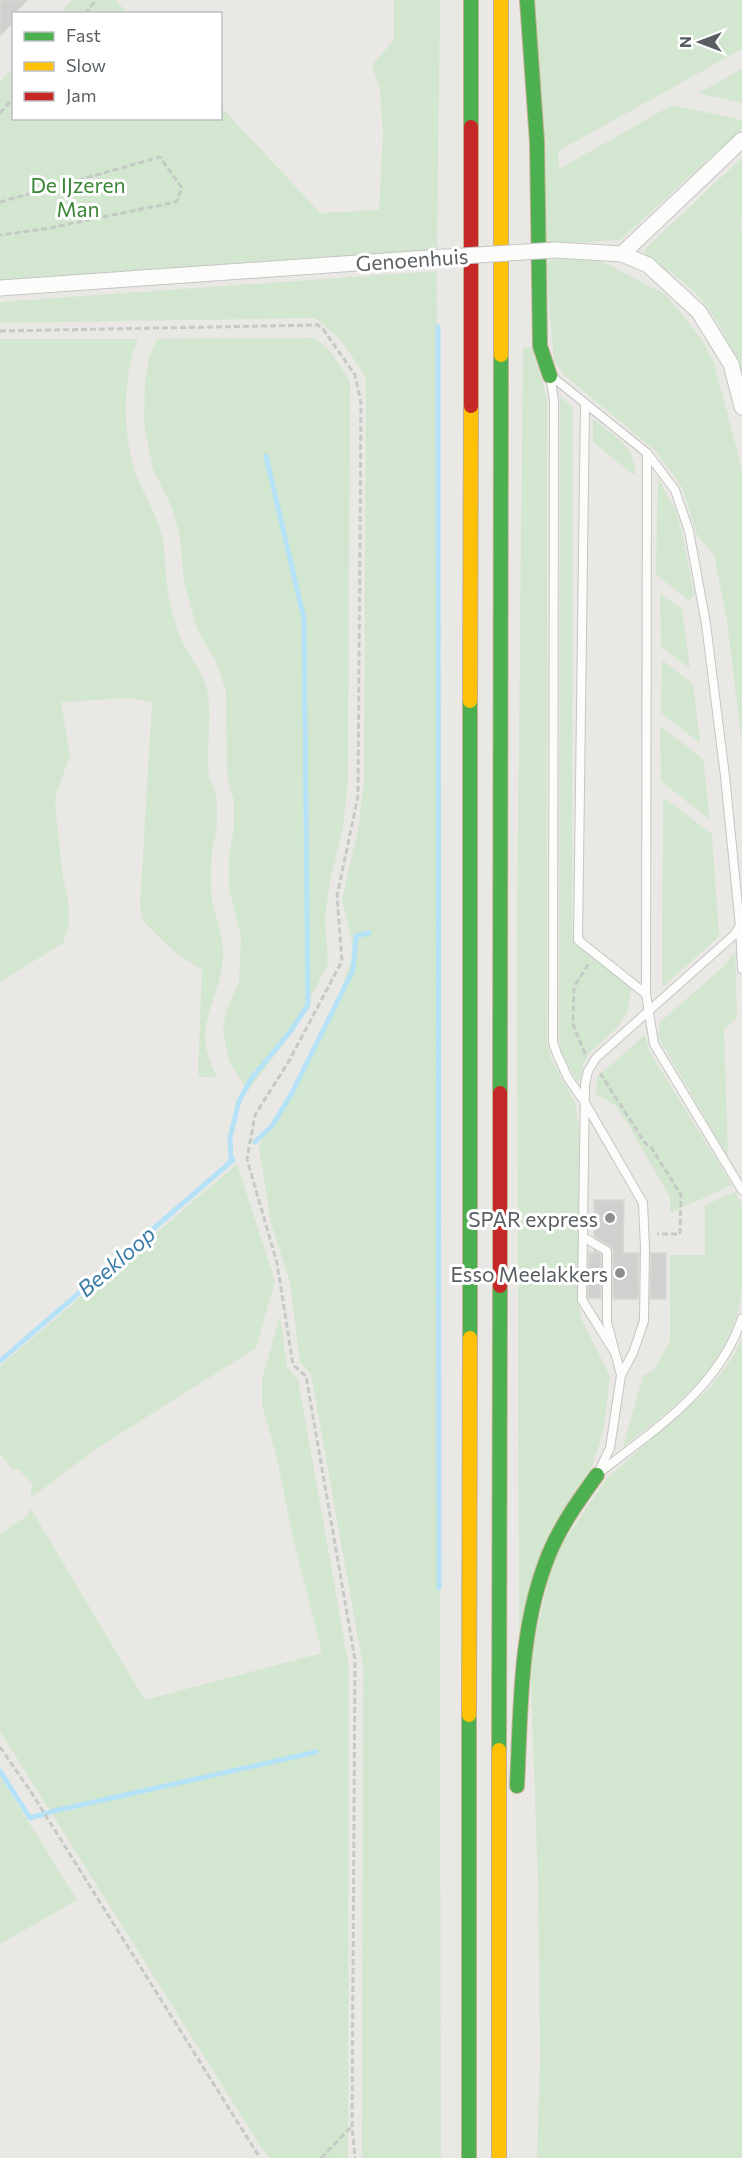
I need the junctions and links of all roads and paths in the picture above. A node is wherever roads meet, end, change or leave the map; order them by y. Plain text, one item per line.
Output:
1 (96, 0) edge
2 (471, 0) edge
3 (501, 0) edge
4 (527, 0) edge
5 (87, 12) edge
6 (12, 99) edge
7 (0, 113) edge
8 (742, 140) edge
9 (0, 202) edge
10 (0, 235) edge
11 (622, 254) junction
12 (0, 288) edge
13 (0, 331) edge
14 (550, 376) junction
15 (585, 403) junction
16 (742, 407) edge
17 (647, 453) junction
18 (740, 926) junction
19 (595, 954) junction
20 (742, 969) edge
21 (646, 994) junction
22 (649, 1012) junction
23 (592, 1064) junction
24 (584, 1101) junction
25 (742, 1190) edge
26 (643, 1234) junction
27 (583, 1237) junction
28 (742, 1318) edge
29 (614, 1352) junction
30 (621, 1375) junction
31 (597, 1475) junction
32 (0, 1747) edge
33 (500, 1885) junction
34 (352, 2126) junction
35 (260, 2158) edge
36 (321, 2158) edge
37 (356, 2158) edge
38 (469, 2158) edge
39 (499, 2158) edge

1 - 5 path
2 - 38 highway
3 - 33 highway
4 - 14 highway
6 - 7 path
8 - 11 street
9 - 10 path
11 - 12 street, Genoenhuis, bridge
11 - 16 street, Genoenhuis
13 - 34 path
14 - 15 lane
14 - 24 lane
15 - 17 lane
15 - 19 lane
17 - 18 lane
17 - 21 lane
18 - 20 lane
18 - 22 lane
19 - 21 lane
19 - 23 path
21 - 22 lane
22 - 23 lane
22 - 25 lane
23 - 24 lane
23 - 26 path
24 - 26 lane
24 - 27 lane
26 - 30 lane
27 - 29 lane
27 - 29 lane
28 - 31 lane
29 - 30 lane
30 - 31 lane
31 - 33 highway
32 - 35 path
33 - 39 highway
34 - 36 path
34 - 37 path

